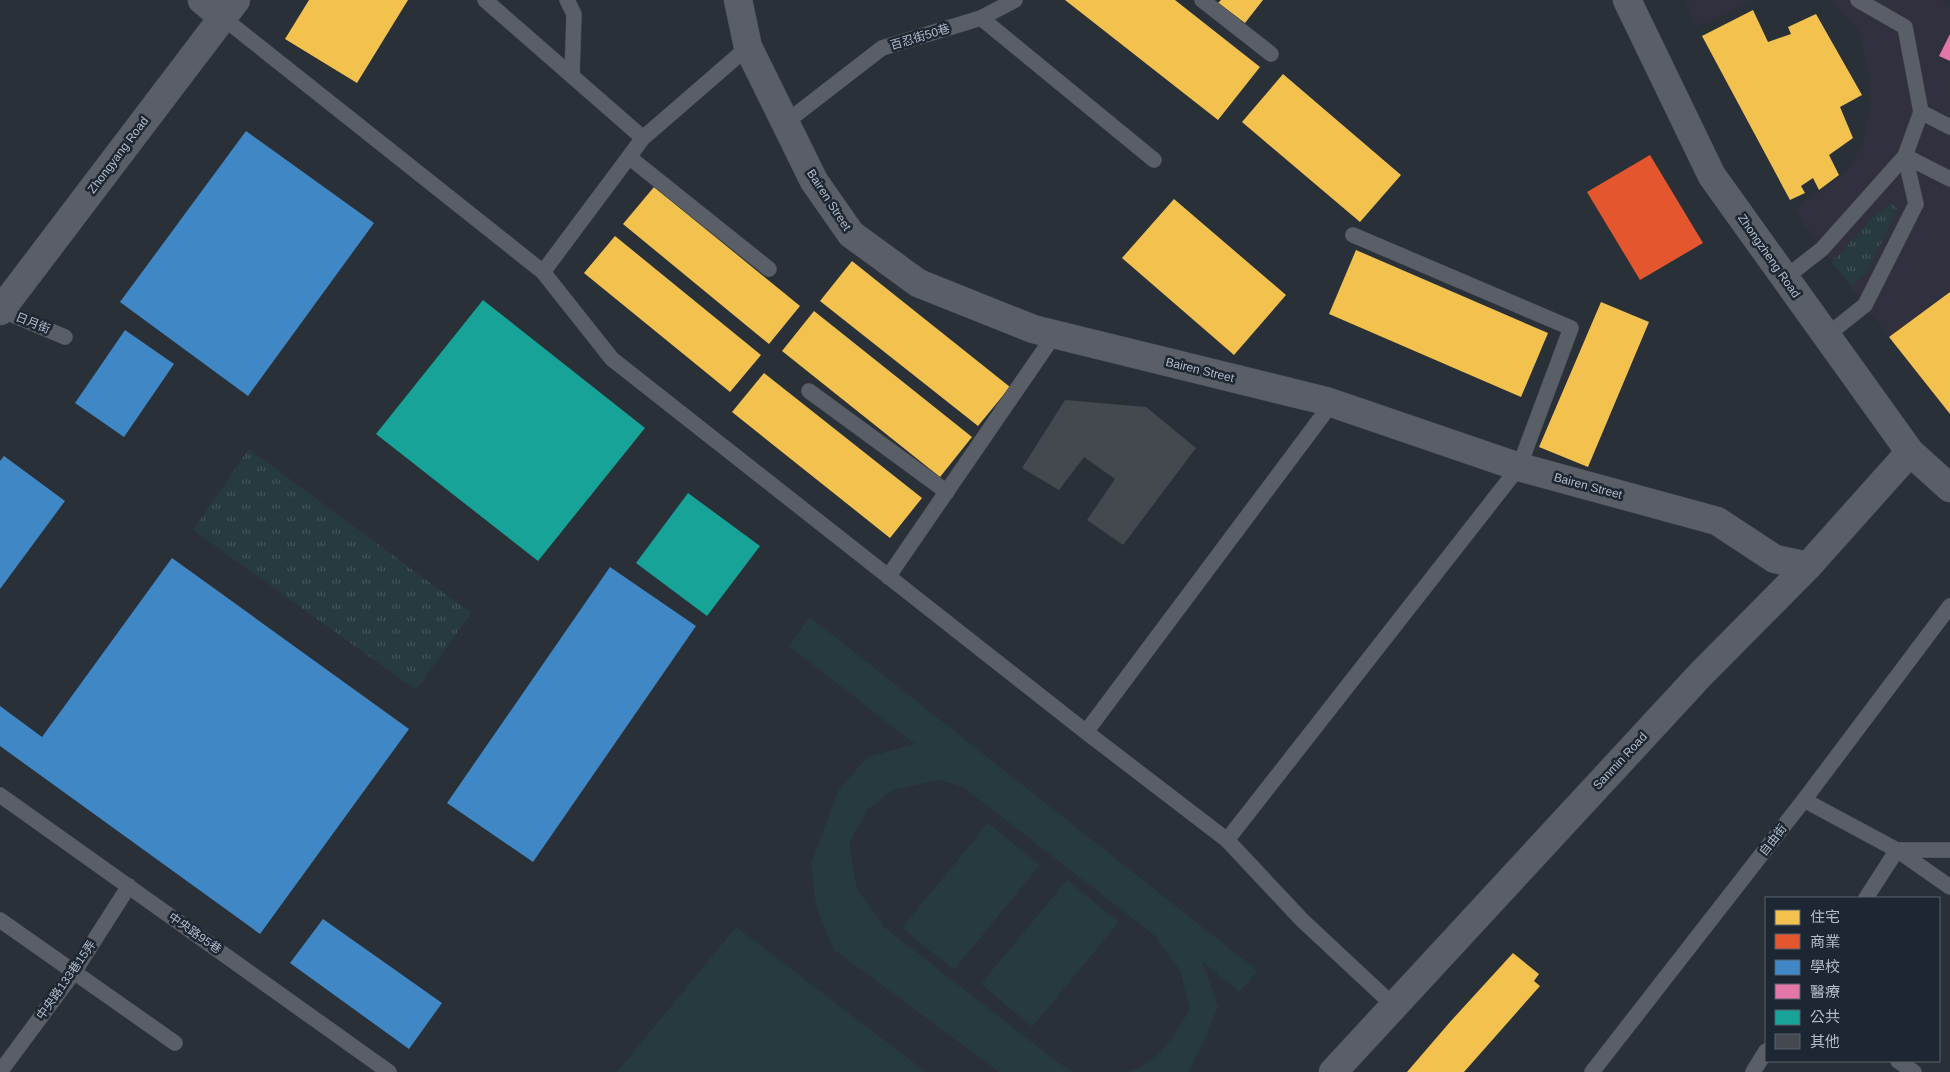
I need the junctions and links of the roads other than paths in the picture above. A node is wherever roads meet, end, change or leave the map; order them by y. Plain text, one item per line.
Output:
1 (485, 0) edge
2 (567, 0) edge
3 (738, 0) edge
4 (1015, 0) edge
5 (1202, 0) edge
6 (1626, 0) edge
7 (1858, 0) edge
8 (220, 6) edge
9 (981, 18) junction
10 (748, 47) junction
11 (1271, 54) dead end
12 (572, 76) junction
13 (1921, 112) junction
14 (785, 123) junction
15 (1950, 127) edge
16 (643, 138) junction
17 (1905, 156) junction
18 (629, 157) junction
19 (1154, 160) dead end
20 (1950, 179) edge
21 (1353, 235) dead end
22 (769, 269) dead end
23 (543, 272) junction
24 (1785, 278) junction
25 (0, 310) edge
26 (1054, 334) junction
27 (1826, 336) junction
28 (65, 337) dead end
29 (809, 391) dead end
30 (1332, 403) junction
31 (1910, 452) junction
32 (1519, 467) junction
33 (1950, 488) edge
34 (947, 492) junction
35 (1808, 566) junction
36 (888, 577) junction
37 (1950, 606) edge
38 (1086, 732) junction
39 (1, 797) edge
40 (1804, 800) junction
41 (1227, 840) junction
42 (1898, 850) junction
43 (1950, 850) edge
44 (129, 886) junction
45 (1950, 887) edge
46 (1867, 897) edge
47 (0, 920) edge
48 (74, 972) junction
49 (1393, 1005) junction
50 (175, 1043) dead end
51 (1765, 1054) edge
52 (1899, 1062) edge
53 (366, 1066) edge
54 (0, 1072) edge
55 (389, 1072) edge
56 (1334, 1072) edge
57 (1592, 1072) edge
58 (1753, 1072) edge
59 (1914, 1072) edge

1 - 12 lane
2 - 12 lane
3 - 10 street, Bairen Street
4 - 9 lane, 百忍街50巷
5 - 11 lane
6 - 24 street, Zhongzheng Road
7 - 13 lane
8 - 23 lane
8 - 25 street, Zhongyang Road
9 - 14 lane, 百忍街50巷
9 - 19 lane
10 - 14 street, Bairen Street
10 - 16 lane
12 - 16 lane
13 - 15 lane
13 - 17 lane
14 - 26 street, Bairen Street
16 - 18 lane
17 - 20 lane
17 - 24 lane
17 - 27 lane
18 - 22 lane
18 - 23 lane
21 - 32 lane
23 - 36 lane
24 - 27 street, Zhongzheng Road
25 - 28 lane, 日月街
26 - 30 street, Bairen Street
26 - 34 lane
27 - 31 street, Zhongzheng Road
29 - 34 lane
30 - 32 street, Bairen Street
30 - 38 lane
31 - 33 street, Zhongzheng Road
31 - 35 street, Sanmin Road
32 - 35 street, Bairen Street
32 - 41 lane
34 - 36 lane
35 - 49 street, Sanmin Road
36 - 38 lane
37 - 40 lane, 自由街
38 - 41 lane
39 - 44 lane, 中央路95巷
40 - 42 lane
40 - 57 lane, 自由街
41 - 49 lane
42 - 43 lane
42 - 45 lane
42 - 46 lane
44 - 48 lane, 中央路133巷15弄
44 - 53 lane, 中央路95巷
47 - 48 lane
48 - 50 lane
48 - 54 lane, 中央路133巷15弄
49 - 56 street, Sanmin Road
51 - 58 lane
52 - 59 lane
53 - 55 lane, 中央路95巷

